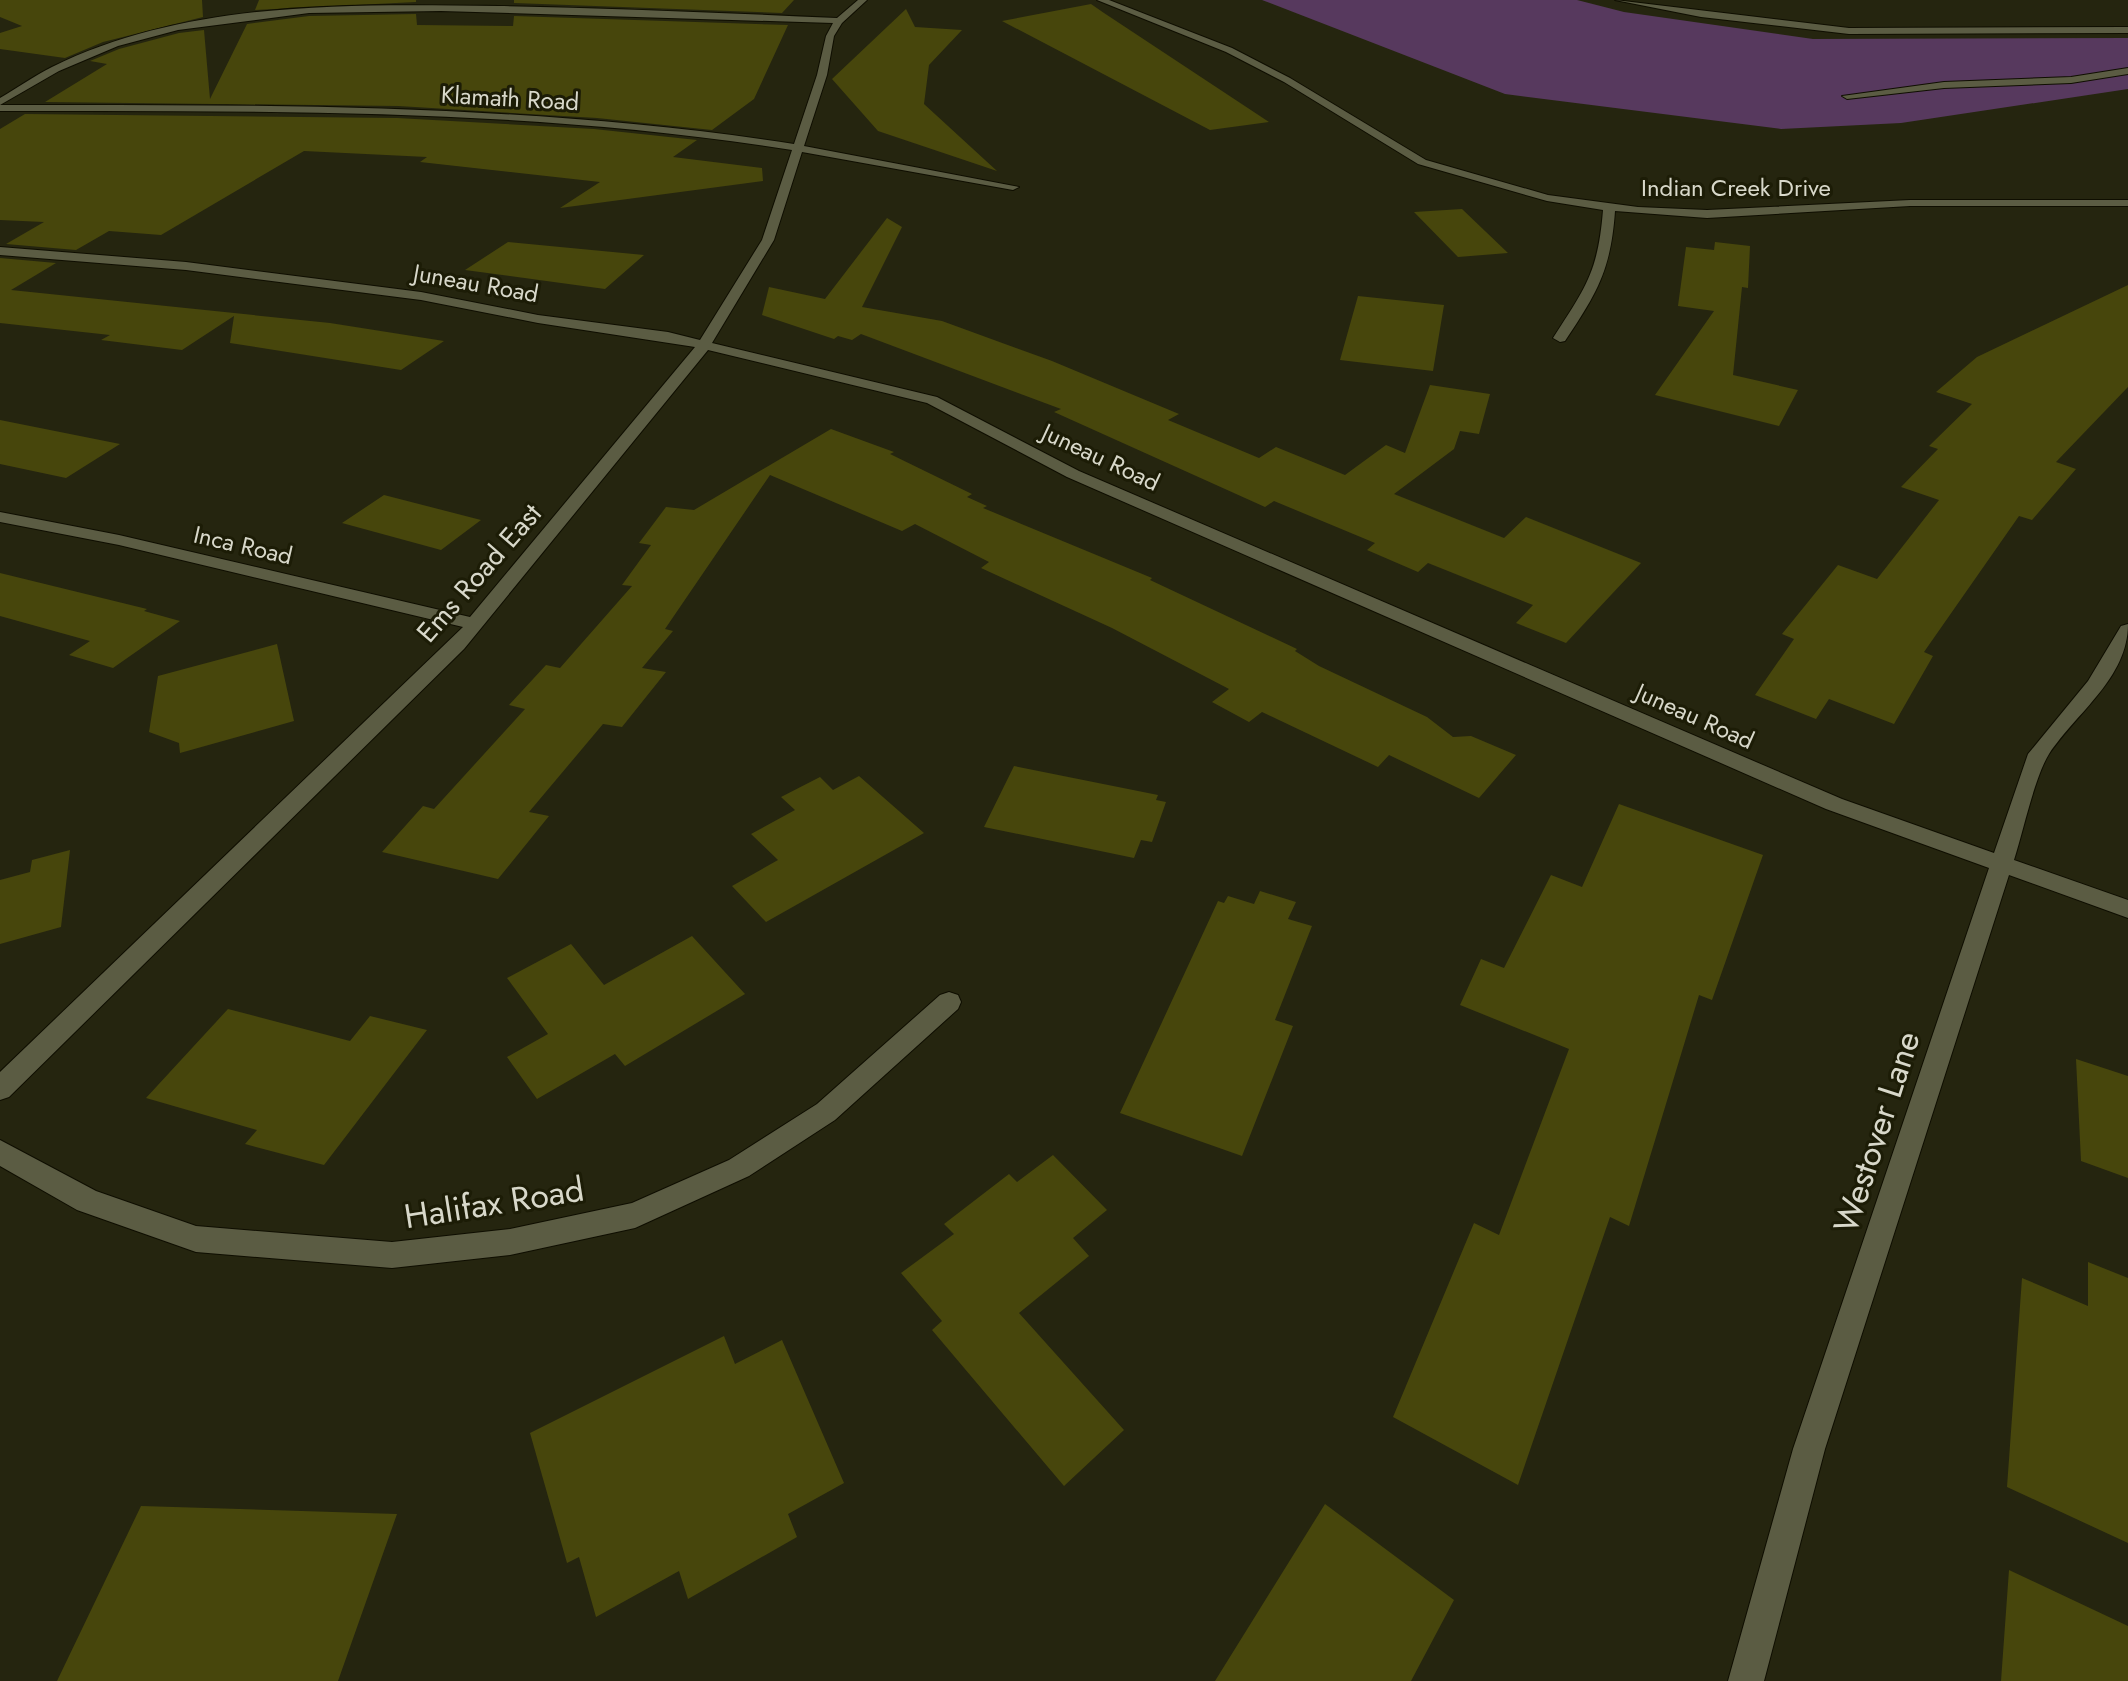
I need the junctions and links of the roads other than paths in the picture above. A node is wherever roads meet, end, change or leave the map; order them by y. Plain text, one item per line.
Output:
1 (863, 0) edge
2 (1101, 0) edge
3 (1619, 0) edge
4 (839, 21) junction
5 (2128, 30) edge
6 (2128, 71) edge
7 (1847, 96) dead end
8 (0, 105) edge
9 (798, 146) junction
10 (1013, 187) dead end
11 (2128, 203) edge
12 (1609, 207) junction
13 (0, 251) edge
14 (1560, 338) dead end
15 (704, 345) junction
16 (0, 517) edge
17 (475, 624) junction
18 (2128, 630) edge
19 (2003, 865) junction
20 (2128, 909) edge
21 (949, 1002) dead end
22 (0, 1089) edge
23 (0, 1152) edge
24 (1746, 1681) edge

1 - 4 street, Ems Road East
2 - 12 street, Indian Creek Drive
3 - 5 street
4 - 8 street
4 - 9 street, Ems Road East
6 - 7 street
8 - 9 street, Klamath Road
9 - 10 street, Klamath Road
9 - 15 street, Ems Road East
11 - 12 street, Indian Creek Drive
12 - 14 street
13 - 15 street, Juneau Road
15 - 17 street, Ems Road East
15 - 19 street, Juneau Road
16 - 17 street, Inca Road
17 - 22 street, Ems Road East
18 - 19 street, Westover Lane
19 - 20 street, Juneau Road
19 - 24 street, Westover Lane
21 - 23 street, Halifax Road

